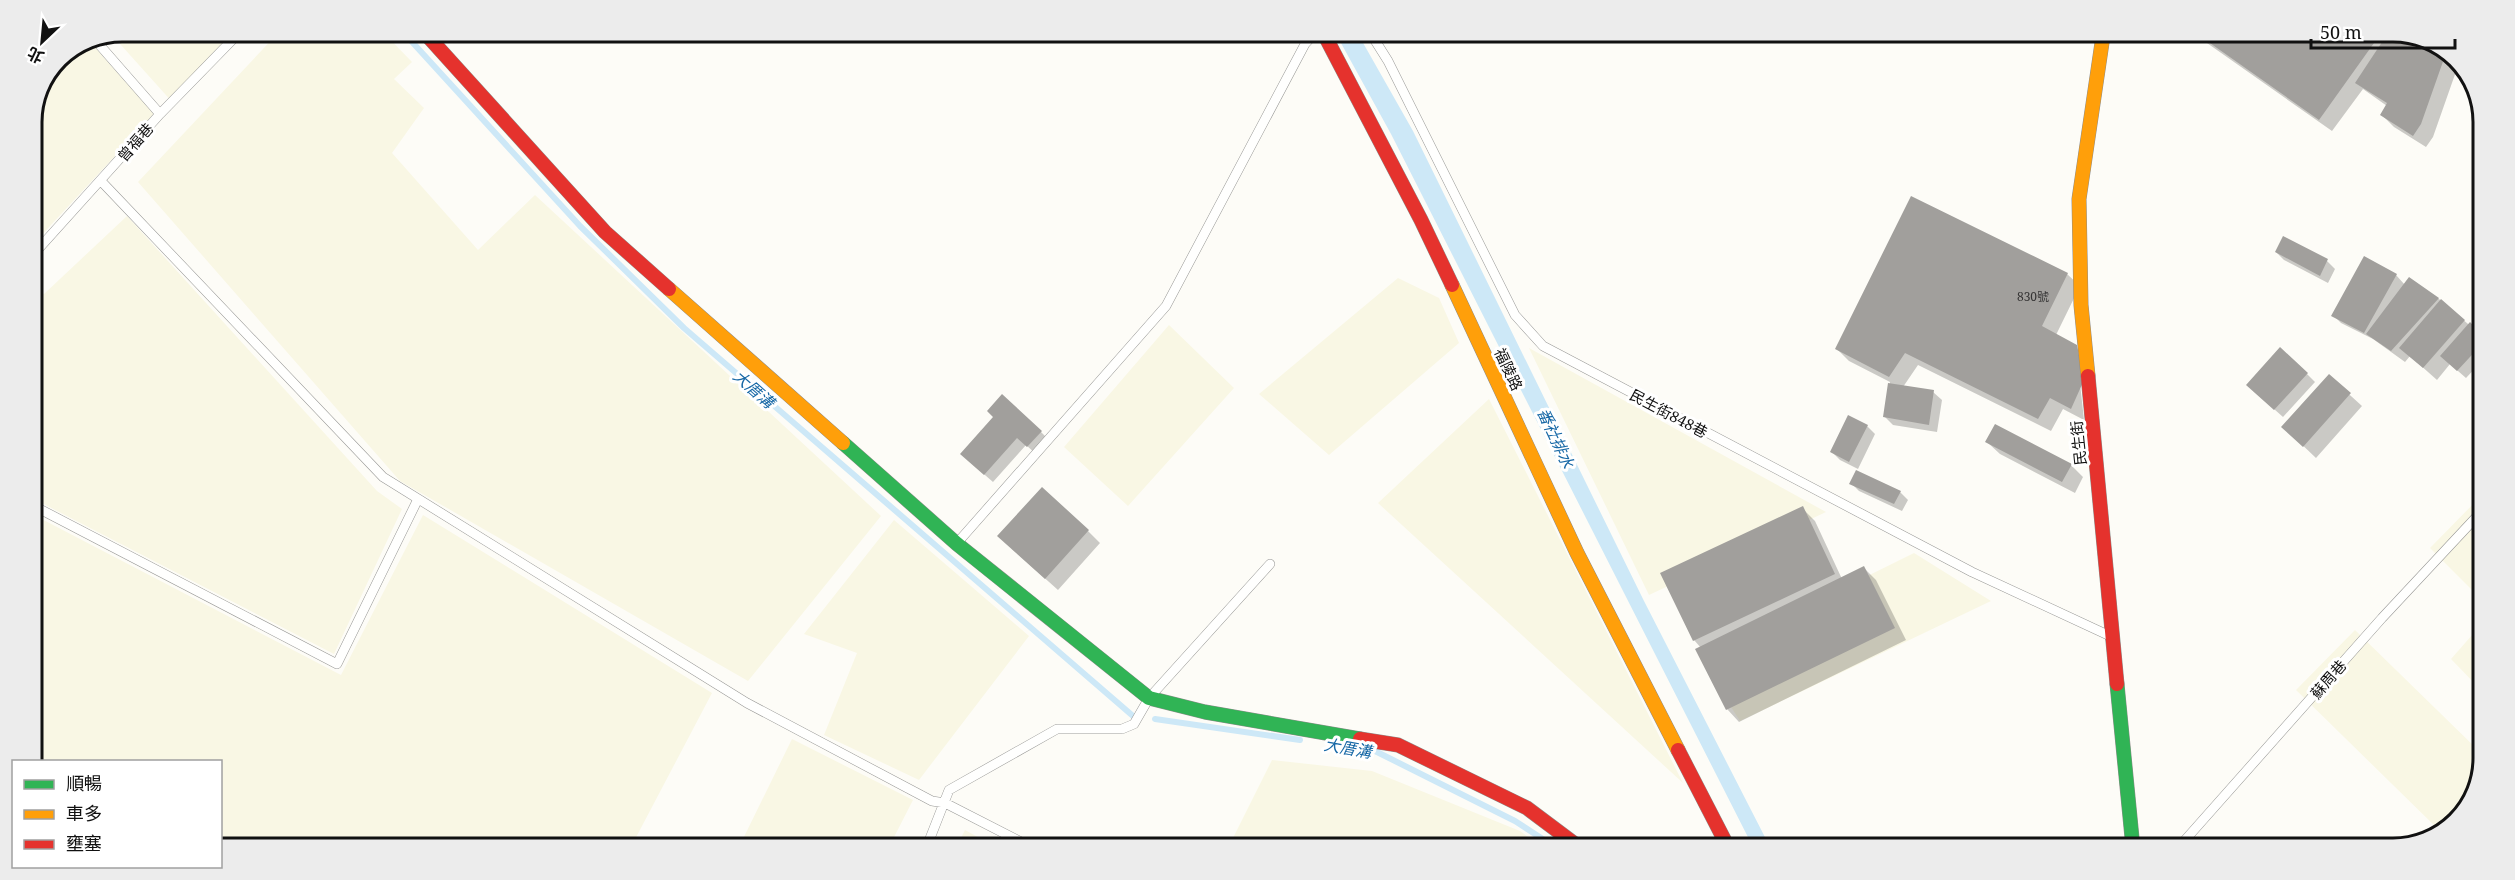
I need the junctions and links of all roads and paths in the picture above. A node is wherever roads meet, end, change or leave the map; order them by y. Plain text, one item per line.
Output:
1 (230, 42) edge
2 (433, 42) edge
3 (1307, 42) edge
4 (1328, 42) edge
5 (1376, 42) edge
6 (2102, 42) edge
7 (100, 46) edge
8 (160, 114) junction
9 (101, 181) junction
10 (42, 245) edge
11 (418, 499) junction
12 (42, 510) edge
13 (2473, 521) edge
14 (957, 544) junction
15 (1270, 564) dead end
16 (2115, 639) junction
17 (1149, 698) junction
18 (945, 803) junction
19 (930, 838) edge
20 (1013, 838) edge
21 (1567, 838) edge
22 (1723, 838) edge
23 (2132, 838) edge
24 (2187, 838) edge

1 - 8 lane, 曾福巷
2 - 14 street
3 - 14 lane
4 - 22 street, 福陵路
5 - 16 lane, 民生街848巷
6 - 16 street, 民生街
7 - 8 lane
8 - 9 lane, 曾福巷
9 - 10 lane, 曾福巷
9 - 11 lane
11 - 12 lane
11 - 18 lane
13 - 24 lane, 蘇周巷
14 - 17 street
15 - 17 lane
16 - 23 street, 民生街
17 - 18 lane
17 - 21 street
18 - 19 lane
18 - 20 lane

